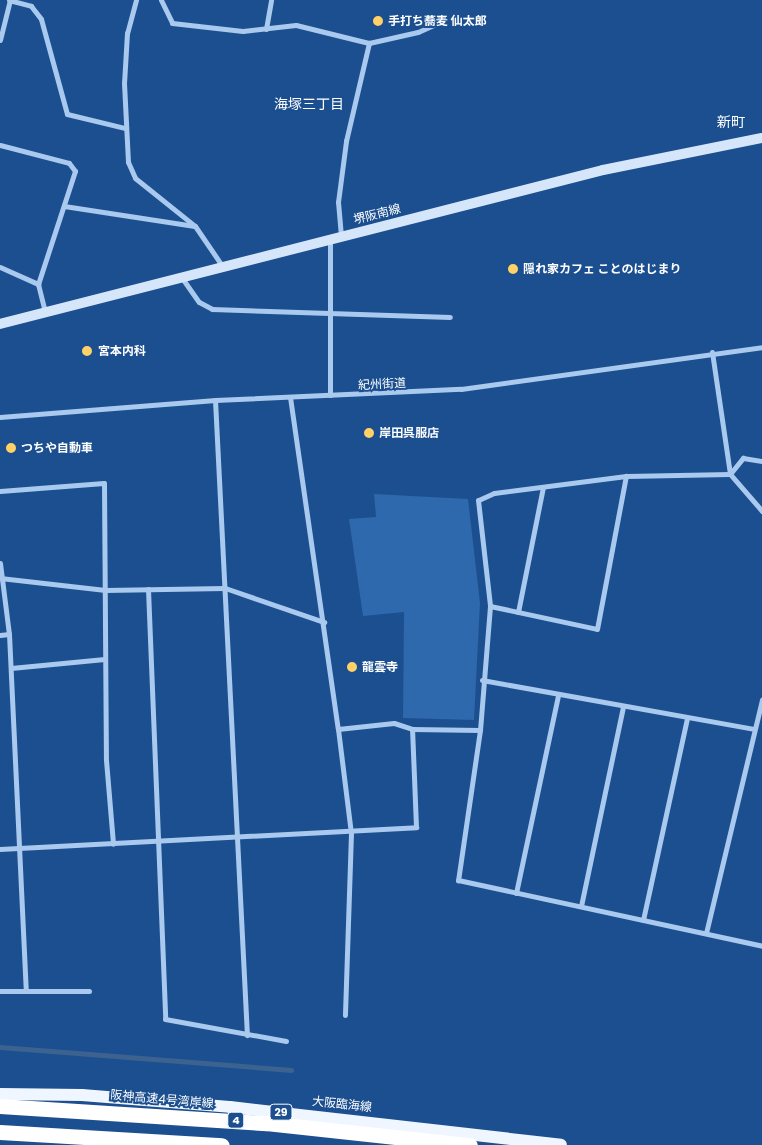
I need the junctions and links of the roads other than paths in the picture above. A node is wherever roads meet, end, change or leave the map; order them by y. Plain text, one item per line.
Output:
1 (9, 0) edge
2 (136, 0) edge
3 (160, 0) edge
4 (271, 0) edge
5 (438, 23) dead end
6 (266, 30) junction
7 (0, 40) edge
8 (369, 43) junction
9 (125, 128) junction
10 (762, 138) edge
11 (0, 145) edge
12 (64, 206) junction
13 (195, 226) junction
14 (341, 236) junction
15 (330, 239) junction
16 (0, 267) edge
17 (223, 267) junction
18 (182, 277) junction
19 (38, 284) junction
20 (46, 313) junction
21 (330, 313) junction
22 (450, 317) dead end
23 (0, 324) edge
24 (762, 348) edge
25 (712, 352) junction
26 (330, 395) junction
27 (290, 397) junction
28 (215, 400) junction
29 (0, 417) edge
30 (762, 461) edge
31 (730, 474) junction
32 (626, 476) junction
33 (543, 487) junction
34 (0, 491) edge
35 (762, 511) edge
36 (0, 563) edge
37 (1, 578) edge
38 (224, 588) junction
39 (148, 589) junction
40 (105, 590) junction
41 (490, 606) junction
42 (518, 612) junction
43 (324, 622) junction
44 (9, 634) junction
45 (0, 635) edge
46 (105, 659) junction
47 (11, 668) junction
48 (482, 680) junction
49 (558, 695) junction
50 (762, 700) edge
51 (623, 707) junction
52 (686, 719) junction
53 (338, 729) junction
54 (412, 729) junction
55 (754, 729) junction
56 (480, 730) junction
57 (351, 833) junction
58 (238, 840) junction
59 (155, 841) junction
60 (113, 844) junction
61 (20, 848) junction
62 (0, 850) edge
63 (516, 893) junction
64 (581, 906) junction
65 (643, 920) junction
66 (706, 933) junction
67 (762, 946) edge
68 (0, 991) edge
69 (26, 991) junction
70 (89, 991) dead end
71 (345, 1015) dead end
72 (247, 1035) junction
73 (286, 1041) dead end
74 (0, 1094) edge
75 (0, 1106) edge
76 (0, 1132) edge
77 (222, 1145) edge
78 (470, 1145) edge
79 (561, 1145) edge

1 - 7 street
1 - 9 street
2 - 9 street
3 - 6 street
4 - 6 street
5 - 8 street
6 - 8 street
8 - 14 street
9 - 13 street
10 - 14 main road, 堺阪南線
11 - 12 street
12 - 13 street
12 - 19 street
13 - 17 street
14 - 15 main road, 堺阪南線
15 - 17 main road, 堺阪南線
15 - 21 street
16 - 19 street
17 - 18 main road, 堺阪南線
18 - 20 main road, 堺阪南線
18 - 21 street
19 - 20 street
20 - 23 main road, 堺阪南線
21 - 22 street
21 - 26 street
24 - 25 street, 紀州街道
25 - 26 street, 紀州街道
25 - 31 street
26 - 27 street, 紀州街道
27 - 28 street, 紀州街道
27 - 43 street
28 - 29 street, 紀州街道
28 - 38 street
30 - 31 street
31 - 32 street
31 - 35 street
32 - 33 street
32 - 42 street
33 - 41 street
33 - 42 street
34 - 40 street
36 - 37 street
37 - 40 street
37 - 44 street
38 - 39 street
38 - 43 street
38 - 58 street
39 - 40 street
39 - 59 street
40 - 46 street
41 - 42 street
41 - 48 street
43 - 53 street
44 - 45 street
44 - 47 street
46 - 47 street
46 - 60 street
47 - 61 street
48 - 49 street
48 - 56 street
49 - 51 street
49 - 63 street
50 - 55 street
51 - 52 street
51 - 64 street
52 - 55 street
52 - 65 street
53 - 54 street
53 - 57 street
54 - 56 street
54 - 57 street
55 - 66 street
56 - 63 street
57 - 58 street
57 - 71 street
58 - 59 street
58 - 72 street
59 - 60 street
59 - 72 street
60 - 61 street
61 - 62 street
61 - 69 street
63 - 64 street
64 - 65 street
65 - 66 street
66 - 67 street
68 - 69 street
69 - 70 street
72 - 73 street
74 - 79 main road, 大阪臨海線 / 29
75 - 78 highway, 阪神高速4号湾岸線 / 4
76 - 77 highway, 4

